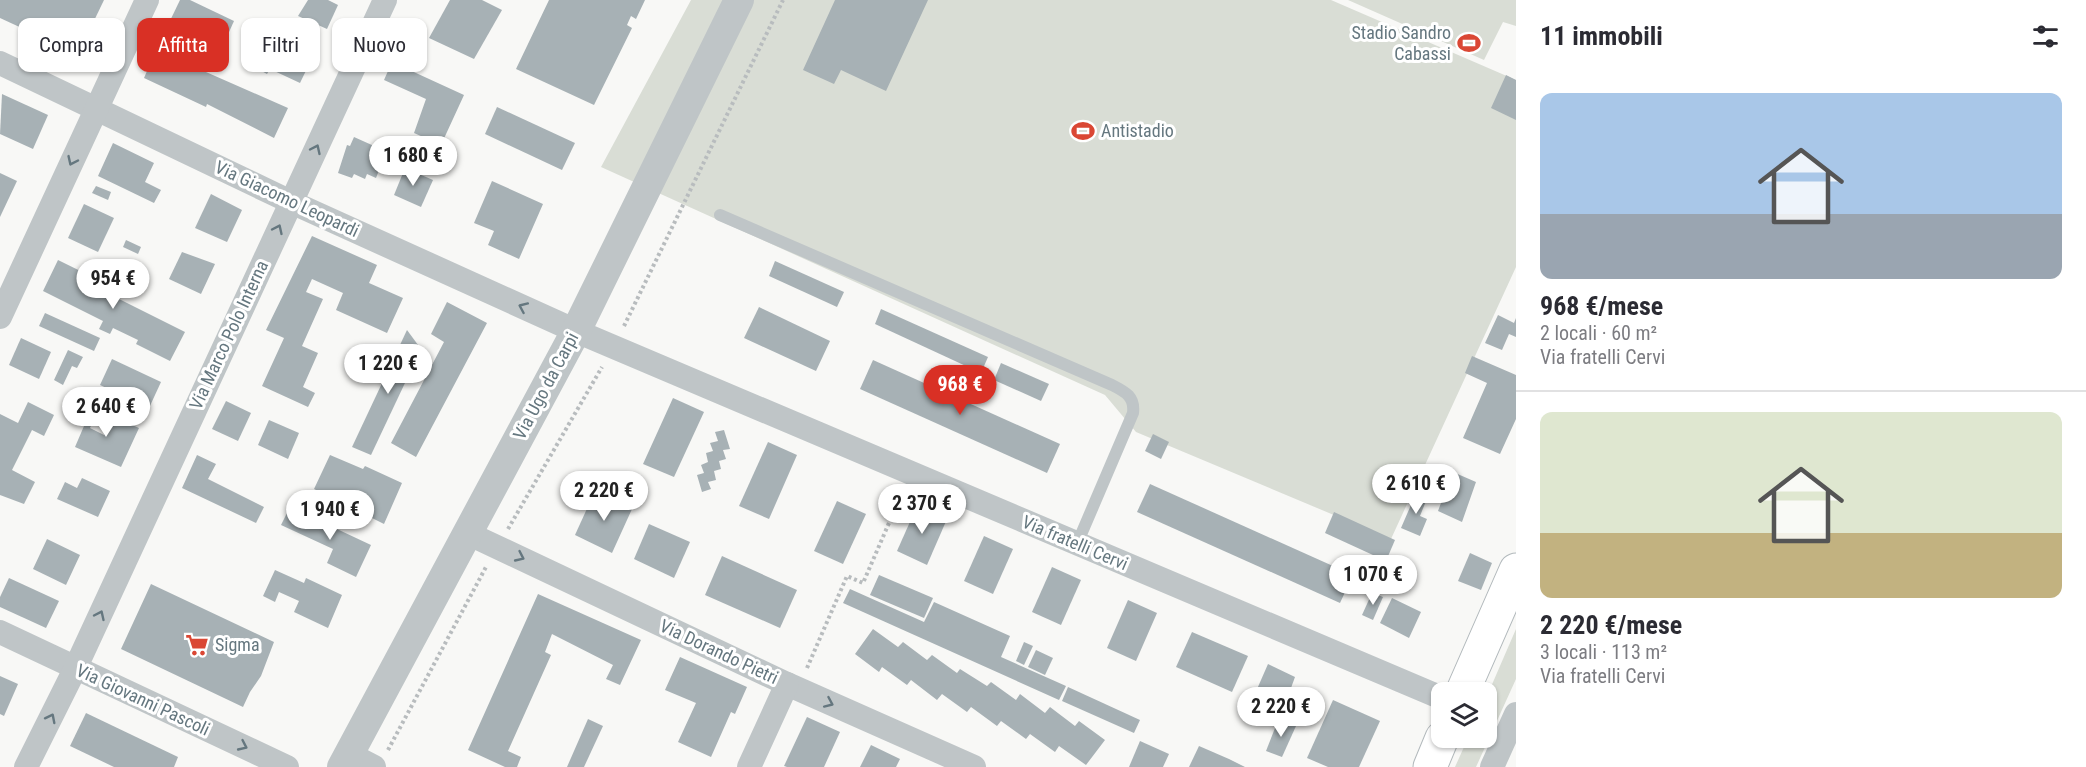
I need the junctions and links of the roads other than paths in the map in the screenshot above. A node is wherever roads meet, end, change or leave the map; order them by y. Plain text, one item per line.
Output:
1 (147, 0) edge
2 (385, 0) edge
3 (739, 0) edge
4 (0, 63) edge
5 (96, 108) junction
6 (291, 202) junction
7 (720, 215) dead end
8 (0, 317) edge
9 (576, 331) junction
10 (467, 532) junction
11 (1077, 544) junction
12 (1516, 570) edge
13 (0, 632) edge
14 (75, 669) junction
15 (1467, 682) edge
16 (792, 686) junction
17 (1431, 693) edge
18 (1516, 714) edge
19 (1438, 748) edge
20 (363, 761) edge
21 (26, 767) edge
22 (287, 767) edge
23 (749, 767) edge
24 (974, 767) edge
25 (1430, 767) edge
26 (1492, 767) edge

1 - 5 street
6 -> 2 street, Via Marco Polo Interna
3 - 9 street, Via Ugo da Carpi
4 - 5 street, Via Giacomo Leopardi
5 - 6 street, Via Giacomo Leopardi
5 -> 8 street
9 -> 6 street, Via Giacomo Leopardi
14 -> 6 street, Via Marco Polo Interna
7 - 11 lane
9 - 10 street, Via Ugo da Carpi
9 - 11 street, Via fratelli Cervi
10 -> 16 street, Via Dorando Pietri
10 - 20 street, Via Ugo da Carpi
11 - 17 street, Via fratelli Cervi
12 - 15 main road
13 - 14 street, Via Giovanni Pascoli
21 -> 14 street, Via Marco Polo Interna
14 -> 22 street, Via Giovanni Pascoli
16 - 23 street
16 -> 24 street, Via Dorando Pietri
18 - 26 street
19 - 25 main road

